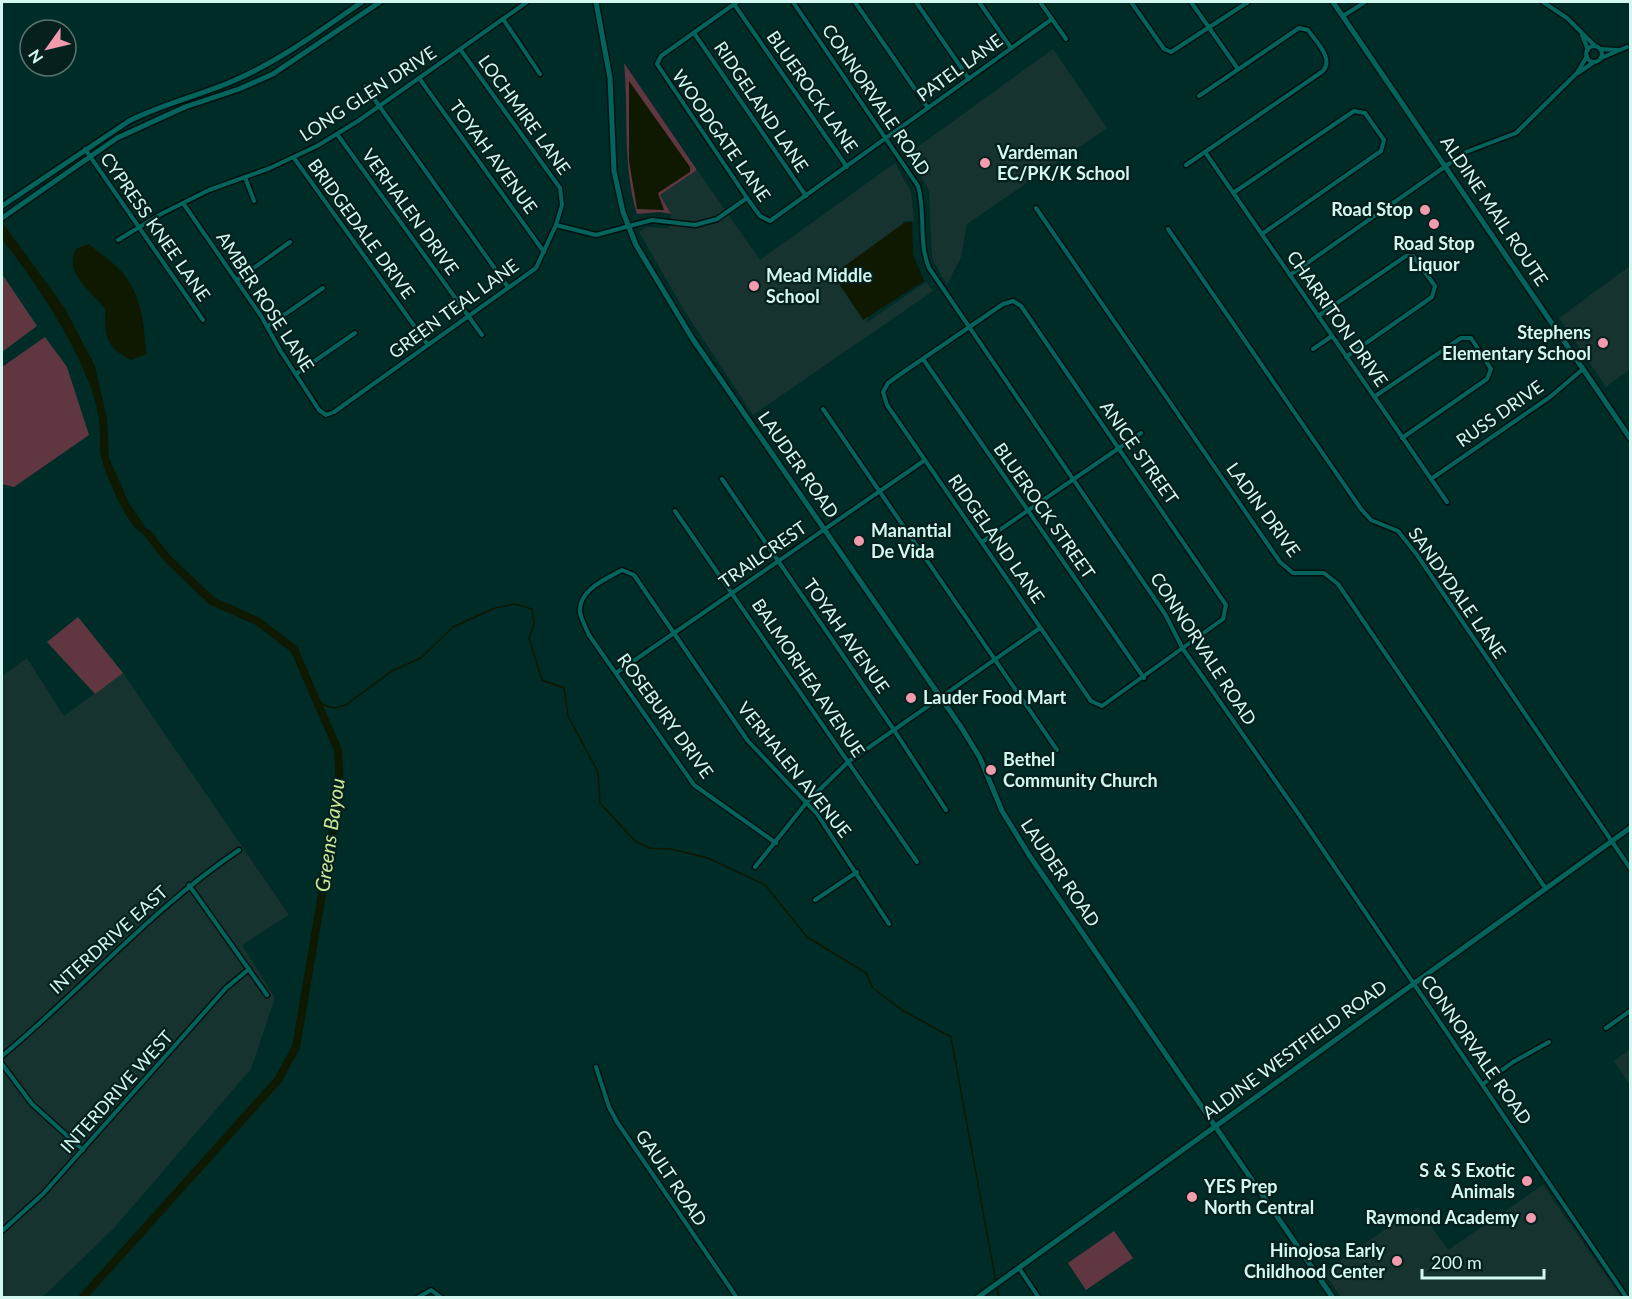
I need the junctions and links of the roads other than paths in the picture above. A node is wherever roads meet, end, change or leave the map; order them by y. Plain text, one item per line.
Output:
1 (362, 2) edge
2 (380, 2) edge
3 (527, 2) edge
4 (596, 2) edge
5 (793, 2) edge
6 (855, 2) edge
7 (916, 2) edge
8 (979, 2) edge
9 (1040, 2) edge
10 (1131, 2) edge
11 (1191, 2) edge
12 (1248, 2) edge
13 (1333, 2) edge
14 (1365, 2) edge
15 (1543, 2) edge
16 (735, 3) edge
17 (1343, 16) junction
18 (503, 19) junction
19 (1052, 19) junction
20 (1209, 27) junction
21 (694, 33) junction
22 (1582, 34) junction
23 (1066, 39) dead end
24 (1595, 46) junction
25 (1627, 47) dead end
26 (1011, 48) junction
27 (460, 49) junction
28 (1600, 49) junction
29 (1588, 50) junction
30 (1618, 50) junction
31 (1587, 56) junction
32 (1601, 58) junction
33 (1594, 62) junction
34 (1238, 69) junction
35 (1577, 73) junction
36 (540, 74) dead end
37 (419, 78) junction
38 (969, 79) junction
39 (364, 86) dead end
40 (1199, 96) dead end
41 (379, 106) junction
42 (928, 108) junction
43 (144, 113) junction
44 (148, 123) junction
45 (337, 134) junction
46 (887, 138) junction
47 (85, 149) junction
48 (1205, 152) junction
49 (90, 156) junction
50 (294, 158) junction
51 (1186, 165) dead end
52 (847, 167) junction
53 (1446, 167) junction
54 (245, 177) junction
55 (36, 182) junction
56 (42, 190) junction
57 (1233, 193) junction
58 (806, 196) junction
59 (562, 198) joint
60 (747, 198) junction
61 (254, 201) dead end
62 (183, 203) junction
63 (2, 206) edge
64 (1036, 208) dead end
65 (2, 218) edge
66 (766, 220) joint
67 (556, 225) junction
68 (628, 226) junction
69 (139, 227) junction
70 (1168, 229) dead end
71 (1262, 234) junction
72 (118, 240) dead end
73 (290, 242) dead end
74 (544, 253) junction
75 (1290, 275) junction
76 (237, 280) junction
77 (508, 287) junction
78 (323, 288) dead end
79 (469, 316) junction
80 (1318, 316) junction
81 (203, 320) dead end
82 (268, 326) junction
83 (969, 328) junction
84 (355, 333) dead end
85 (482, 335) dead end
86 (1332, 336) junction
87 (428, 345) junction
88 (1313, 349) dead end
89 (1346, 357) junction
90 (923, 359) junction
91 (1583, 368) junction
92 (296, 374) junction
93 (1374, 397) junction
94 (823, 409) dead end
95 (326, 414) joint
96 (1141, 433) dead end
97 (1402, 438) junction
98 (1630, 438) edge
99 (1119, 448) junction
100 (925, 460) junction
101 (722, 479) dead end
102 (1073, 480) junction
103 (1431, 480) junction
104 (879, 491) junction
105 (1446, 502) dead end
106 (675, 511) dead end
107 (1028, 511) junction
108 (825, 529) junction
109 (982, 542) junction
110 (778, 562) junction
111 (733, 593) junction
112 (580, 611) joint
113 (1040, 628) junction
114 (675, 632) junction
115 (1183, 649) junction
116 (995, 660) junction
117 (616, 673) junction
118 (1144, 678) junction
119 (941, 698) junction
120 (894, 730) junction
121 (1057, 750) dead end
122 (848, 762) junction
123 (807, 802) junction
124 (946, 810) dead end
125 (1630, 828) edge
126 (1612, 841) junction
127 (776, 843) junction
128 (239, 850) dead end
129 (917, 862) dead end
130 (755, 867) dead end
131 (1630, 868) edge
132 (857, 872) junction
133 (189, 885) junction
134 (1546, 889) junction
135 (815, 900) dead end
136 (889, 924) dead end
137 (249, 969) junction
138 (1414, 984) junction
139 (267, 995) dead end
140 (1630, 1011) edge
141 (1606, 1028) dead end
142 (1549, 1041) dead end
143 (2, 1056) edge
144 (2, 1064) edge
145 (596, 1067) dead end
146 (1483, 1084) junction
147 (1215, 1125) junction
148 (83, 1150) junction
149 (2, 1231) edge
150 (1018, 1268) junction
151 (417, 1298) edge
152 (442, 1298) edge
153 (737, 1298) edge
154 (977, 1298) edge
155 (1039, 1298) edge
156 (1333, 1298) edge
157 (1627, 1298) edge

1 - 43 main road
2 - 44 main road
3 - 18 street, LONG GLEN DRIVE
4 - 68 main road, LAUDER ROAD
5 - 46 street, CONNORVALE ROAD
6 - 42 street
7 - 38 street
8 - 26 street
9 - 19 street
10 - 20 street
11 - 20 street
12 - 20 street
13 - 17 main road, ALDINE MAIL ROUTE
14 - 17 street
15 - 22 street
16 - 21 street
16 - 52 street, BLUEROCK LANE
17 - 53 main road, ALDINE MAIL ROUTE
18 - 27 street, LONG GLEN DRIVE
18 - 36 street
19 - 23 street
19 - 26 street, PATEL LANE
20 - 34 street
21 - 58 street, RIDGELAND LANE
21 - 60 street, WOODGATE LANE
22 - 24 street
22 - 29 street
24 - 28 street
24 - 29 street
25 - 30 street
26 - 38 street, PATEL LANE
27 - 37 street, LONG GLEN DRIVE
27 - 59 street, LOCHMIRE LANE
28 - 30 street
28 - 32 street
29 - 31 street
30 - 32 street
31 - 33 street
31 - 35 street
32 - 33 street
33 - 35 street
34 - 40 street
34 - 48 street
35 - 53 street
37 - 41 street, LONG GLEN DRIVE
37 - 74 street, TOYAH AVENUE
38 - 42 street, PATEL LANE
39 - 41 street
41 - 45 street, LONG GLEN DRIVE
41 - 77 street
42 - 46 street, PATEL LANE
43 - 44 main road
43 - 47 main road
44 - 49 main road
45 - 50 street, LONG GLEN DRIVE
45 - 79 street, VERHALEN DRIVE
46 - 52 street, PATEL LANE
46 - 83 street, CONNORVALE ROAD
47 - 49 street, CYPRESS KNEE LANE
47 - 55 main road
48 - 51 street
48 - 57 street, CHARRITON DRIVE
49 - 56 main road
49 - 69 street, CYPRESS KNEE LANE
50 - 54 street, LONG GLEN DRIVE
50 - 87 street, BRIDGEDALE DRIVE
52 - 58 street, PATEL LANE
53 - 75 street
53 - 91 main road, ALDINE MAIL ROUTE
54 - 61 street
54 - 62 street, LONG GLEN DRIVE
55 - 56 main road
55 - 63 main road
56 - 65 main road
57 - 71 street, CHARRITON DRIVE
57 - 71 street
58 - 66 street, PATEL LANE
59 - 67 street, GREEN TEAL LANE
60 - 66 street, WOODGATE LANE
60 - 68 street
62 - 69 street, LONG GLEN DRIVE
62 - 76 street, AMBER ROSE LANE
64 - 134 street, LADIN DRIVE
67 - 68 street
67 - 74 street, GREEN TEAL LANE
68 - 108 main road, LAUDER ROAD
69 - 72 street, LONG GLEN DRIVE
69 - 81 street, CYPRESS KNEE LANE
70 - 126 street, SANDYDALE LANE
71 - 75 street, CHARRITON DRIVE
73 - 76 street
74 - 77 street, GREEN TEAL LANE
75 - 80 street, CHARRITON DRIVE
76 - 82 street, AMBER ROSE LANE
77 - 79 street, GREEN TEAL LANE
78 - 82 street
79 - 85 street, VERHALEN DRIVE
79 - 87 street, GREEN TEAL LANE
80 - 86 street, CHARRITON DRIVE
80 - 89 street
82 - 92 street, AMBER ROSE LANE
83 - 90 street
83 - 99 street, ANICE STREET
83 - 102 street, CONNORVALE ROAD
84 - 92 street
86 - 88 street
86 - 89 street, CHARRITON DRIVE
87 - 95 street, GREEN TEAL LANE
89 - 93 street, CHARRITON DRIVE
90 - 100 street, RIDGELAND LANE
90 - 107 street, BLUEROCK STREET
91 - 98 main road, ALDINE MAIL ROUTE
91 - 103 street, RUSS DRIVE
92 - 95 street, AMBER ROSE LANE
93 - 97 street, CHARRITON DRIVE
93 - 97 street
94 - 104 street
96 - 99 street
97 - 103 street, CHARRITON DRIVE
99 - 102 street
99 - 115 street, ANICE STREET
100 - 104 street, TRAILCREST
100 - 109 street, RIDGELAND LANE
101 - 110 street, TOYAH AVENUE
102 - 107 street
102 - 115 street, CONNORVALE ROAD
103 - 105 street, CHARRITON DRIVE
104 - 108 street, TRAILCREST
104 - 116 street
106 - 111 street, BALMORHEA AVENUE
107 - 109 street
107 - 118 street, BLUEROCK STREET
108 - 110 street, TRAILCREST
108 - 119 main road, LAUDER ROAD
109 - 113 street, RIDGELAND LANE
110 - 111 street, TRAILCREST
110 - 120 street, TOYAH AVENUE
111 - 114 street, TRAILCREST
111 - 122 street, BALMORHEA AVENUE
112 - 114 street, VERHALEN AVENUE
112 - 117 street, ROSEBURY DRIVE
113 - 116 street
113 - 118 street, RIDGELAND LANE
114 - 117 street, TRAILCREST
114 - 123 street, VERHALEN AVENUE
115 - 118 street
115 - 138 street, CONNORVALE ROAD
116 - 119 street
116 - 121 street
117 - 127 street, ROSEBURY DRIVE
119 - 120 street
119 - 147 main road, LAUDER ROAD
120 - 122 street
120 - 124 street, TOYAH AVENUE
122 - 123 street
122 - 129 street, BALMORHEA AVENUE
123 - 127 street
123 - 132 street, VERHALEN AVENUE
125 - 126 main road, ALDINE WESTFIELD ROAD
126 - 131 street, SANDYDALE LANE
126 - 134 main road, ALDINE WESTFIELD ROAD
127 - 130 street
128 - 133 street, INTERDRIVE EAST
132 - 135 street
132 - 136 street, VERHALEN AVENUE
133 - 137 street
133 - 143 street, INTERDRIVE EAST
134 - 138 main road, ALDINE WESTFIELD ROAD
137 - 139 street
137 - 148 street, INTERDRIVE WEST
138 - 146 street, CONNORVALE ROAD
138 - 147 main road, ALDINE WESTFIELD ROAD
140 - 141 street
142 - 146 street
144 - 148 street
145 - 153 street, GAULT ROAD
146 - 157 street, CONNORVALE ROAD
147 - 150 main road, ALDINE WESTFIELD ROAD
147 - 156 main road, LAUDER ROAD
148 - 149 street, INTERDRIVE WEST
150 - 154 main road, ALDINE WESTFIELD ROAD
150 - 155 street
151 - 152 street

